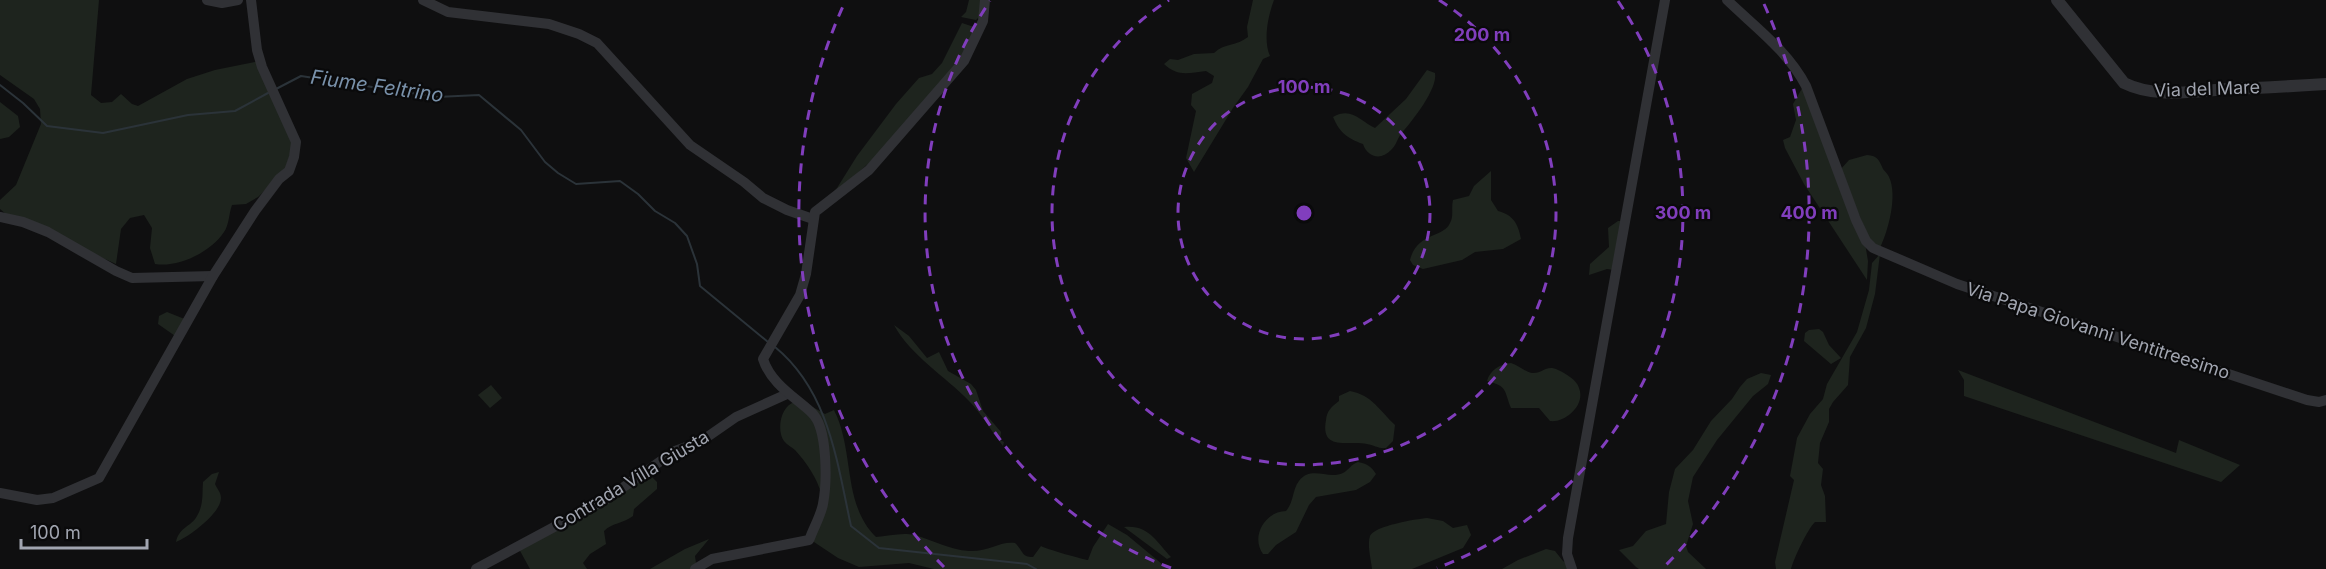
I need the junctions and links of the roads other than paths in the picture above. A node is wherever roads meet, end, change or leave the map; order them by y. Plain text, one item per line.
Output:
1 (207, 0) edge
2 (238, 0) edge
3 (251, 0) edge
4 (423, 0) edge
5 (985, 0) edge
6 (1665, 0) edge
7 (2057, 0) edge
8 (1732, 2) edge
9 (2326, 84) edge
10 (0, 217) edge
11 (813, 219) junction
12 (213, 276) junction
13 (787, 394) junction
14 (2326, 400) edge
15 (0, 493) edge
16 (476, 569) edge
17 (694, 569) edge
18 (1572, 569) edge

1 - 2 street
3 - 12 street
4 - 11 street
5 - 11 street
6 - 18 street
7 - 9 street, Via del Mare
8 - 14 street, Via Papa Giovanni Ventitreesimo
10 - 12 street
11 - 13 street
12 - 15 street
13 - 16 street, Contrada Villa Giusta
13 - 17 street

